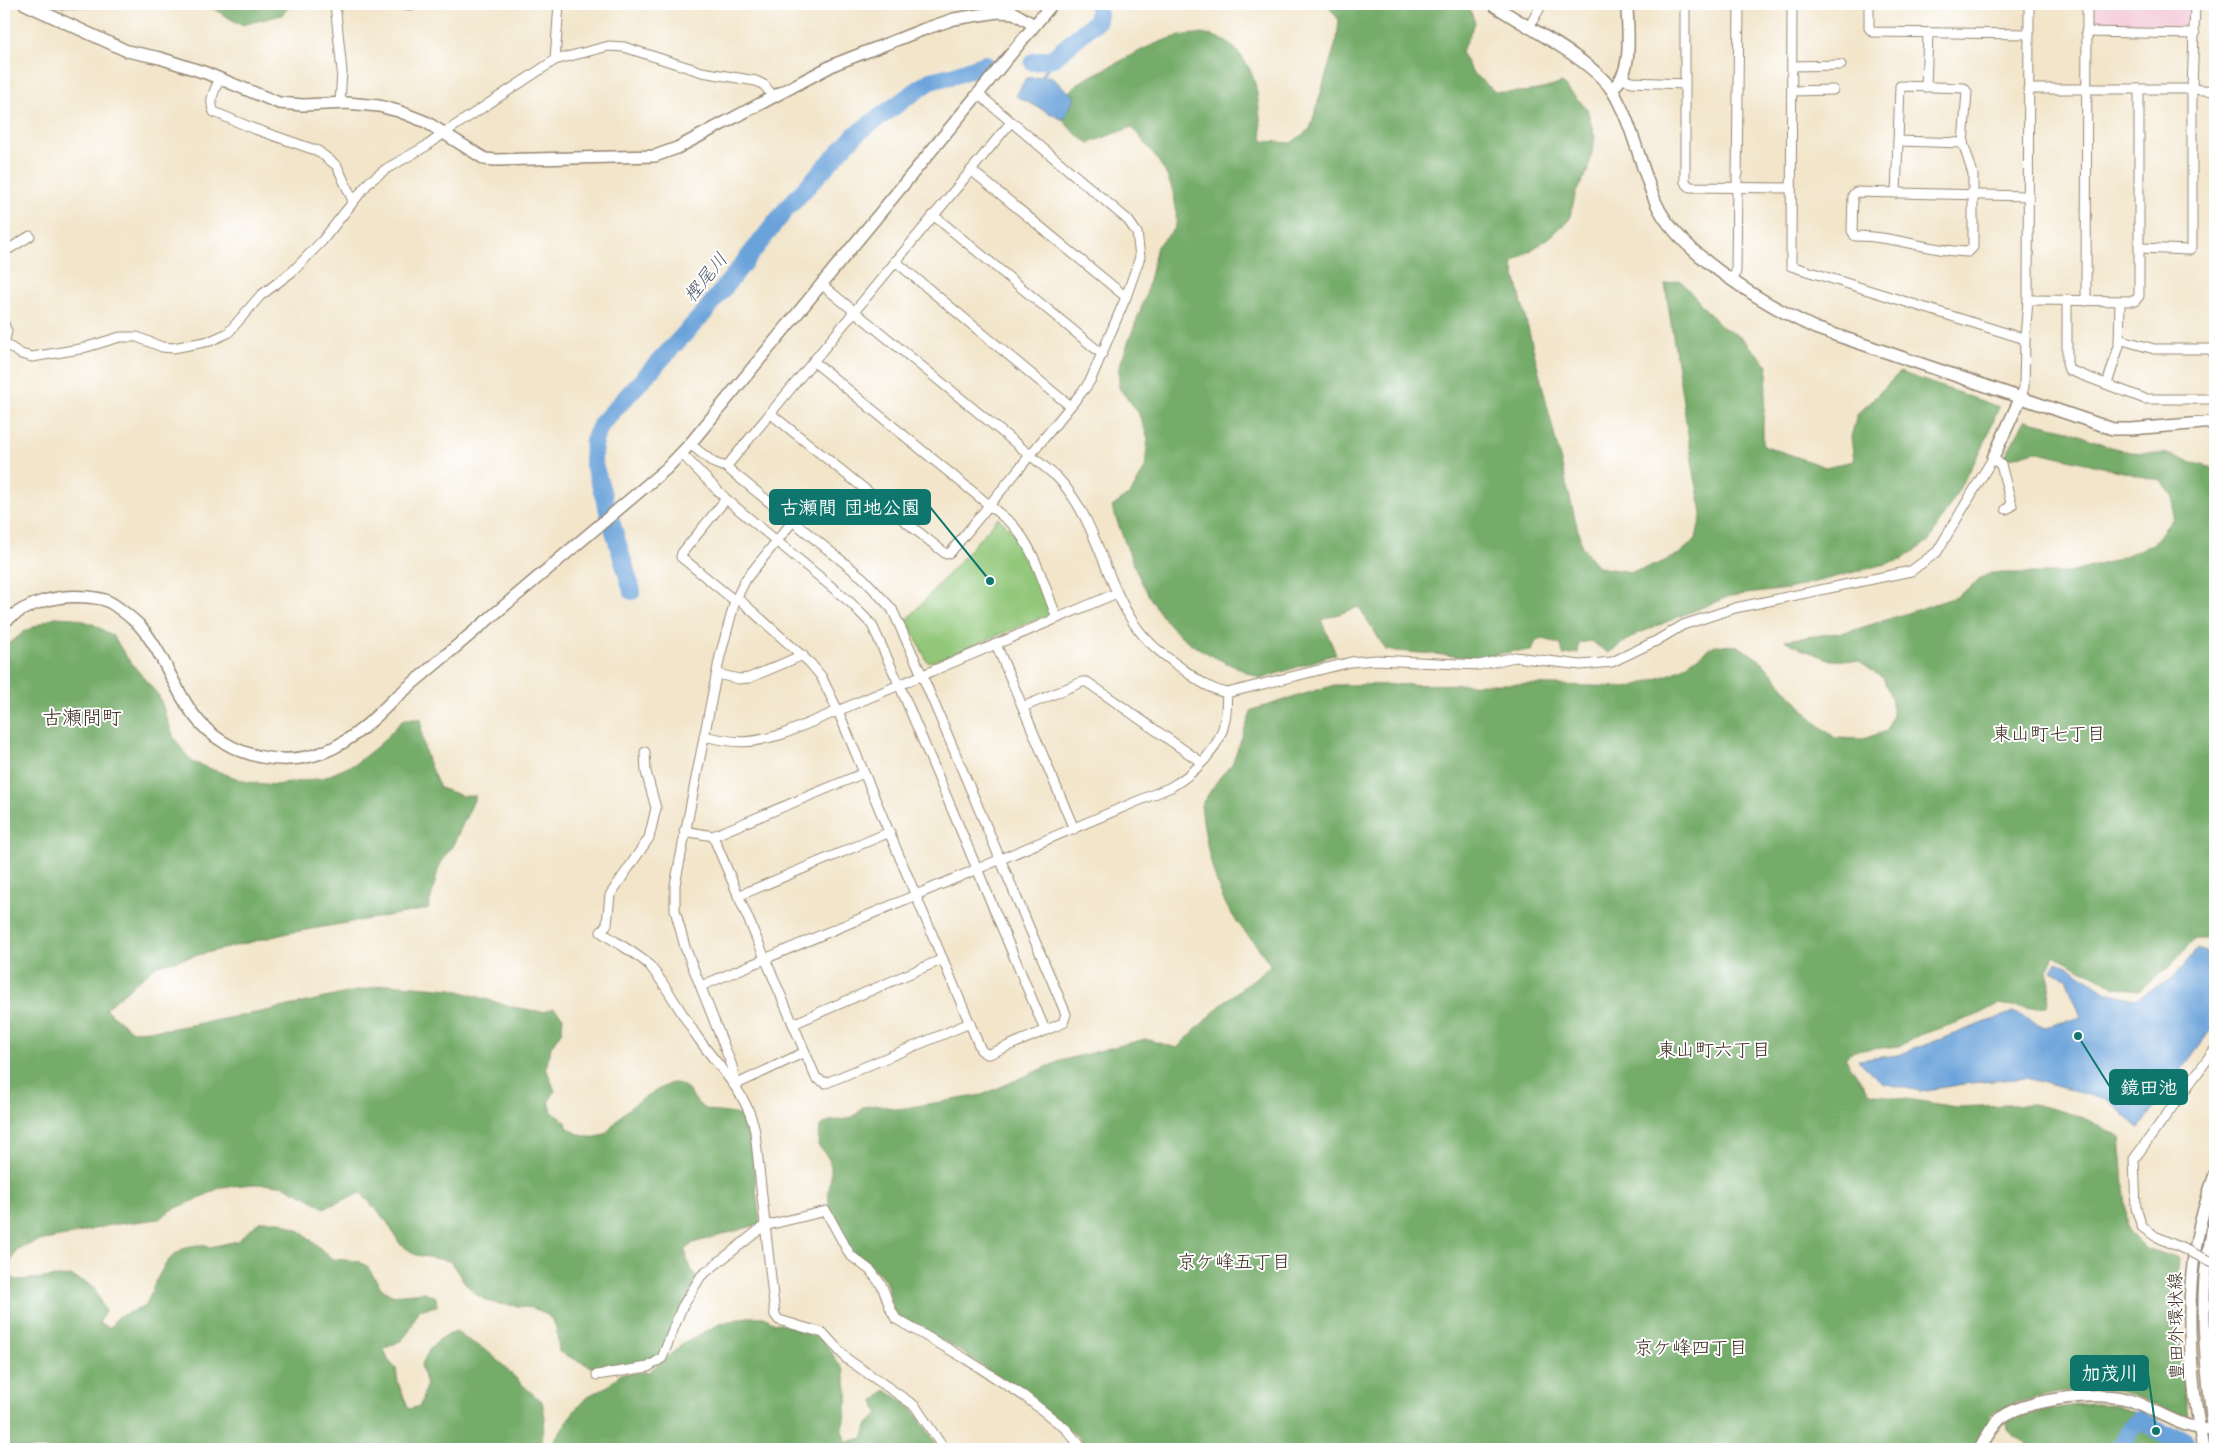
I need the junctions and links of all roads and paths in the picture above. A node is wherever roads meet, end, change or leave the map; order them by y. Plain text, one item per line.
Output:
1 (25, 4) edge
2 (335, 4) edge
3 (403, 4) edge
4 (417, 4) edge
5 (559, 4) edge
6 (1052, 4) edge
7 (1492, 4) edge
8 (1542, 4) edge
9 (1627, 4) edge
10 (1685, 4) edge
11 (1738, 4) edge
12 (1792, 4) edge
13 (1869, 4) edge
14 (2029, 4) edge
15 (2087, 4) edge
16 (2195, 4) edge
17 (1034, 25) junction
18 (1529, 27) junction
19 (2086, 32) junction
20 (1928, 33) junction
21 (2029, 34) junction
22 (2195, 34) junction
23 (555, 60) junction
24 (1841, 65) dead end
25 (1792, 66) junction
26 (220, 78) junction
27 (1622, 79) junction
28 (1685, 84) junction
29 (1926, 87) junction
30 (1611, 89) junction
31 (2028, 89) junction
32 (2086, 89) junction
33 (2139, 89) junction
34 (2192, 89) junction
35 (1833, 90) dead end
36 (1792, 91) junction
37 (2215, 91) edge
38 (977, 94) junction
39 (774, 97) junction
40 (340, 103) junction
41 (1011, 122) junction
42 (444, 133) junction
43 (1898, 141) junction
44 (1963, 143) junction
45 (970, 170) junction
46 (1737, 187) junction
47 (1790, 188) junction
48 (1896, 193) junction
49 (1973, 195) junction
50 (2028, 196) junction
51 (353, 201) junction
52 (933, 215) junction
53 (30, 236) dead end
54 (2140, 248) junction
55 (4, 252) edge
56 (895, 262) junction
57 (1733, 281) junction
58 (821, 284) junction
59 (1126, 297) junction
60 (2028, 300) junction
61 (2067, 301) junction
62 (2086, 301) junction
63 (2120, 302) junction
64 (855, 310) junction
65 (4, 324) edge
66 (2025, 338) junction
67 (2119, 339) junction
68 (4, 344) edge
69 (1102, 354) junction
70 (2215, 355) edge
71 (813, 361) junction
72 (2108, 384) junction
73 (2215, 395) edge
74 (2021, 397) junction
75 (1070, 406) junction
76 (771, 414) junction
77 (2215, 422) edge
78 (690, 444) junction
79 (682, 453) junction
80 (1031, 455) junction
81 (1992, 458) junction
82 (726, 467) junction
83 (726, 499) junction
84 (991, 505) junction
85 (2006, 509) dead end
86 (793, 522) junction
87 (776, 540) junction
88 (1117, 592) junction
89 (735, 601) junction
90 (1057, 618) junction
91 (4, 622) edge
92 (996, 644) junction
93 (803, 655) junction
94 (717, 674) junction
95 (922, 674) junction
96 (899, 684) junction
97 (1226, 693) junction
98 (1023, 707) junction
99 (838, 710) junction
100 (704, 736) junction
101 (645, 752) dead end
102 (1201, 762) junction
103 (864, 773) junction
104 (1074, 829) junction
105 (684, 831) junction
106 (890, 832) junction
107 (713, 836) junction
108 (1000, 861) junction
109 (976, 870) junction
110 (916, 895) junction
111 (738, 896) junction
112 (764, 959) junction
113 (943, 959) junction
114 (701, 986) junction
115 (970, 1023) junction
116 (793, 1024) junction
117 (1045, 1030) junction
118 (2215, 1049) edge
119 (805, 1052) junction
120 (735, 1085) junction
121 (2215, 1174) edge
122 (2215, 1216) edge
123 (764, 1226) junction
124 (2215, 1263) edge
125 (597, 1375) dead end
126 (2212, 1378) edge
127 (2199, 1430) junction
128 (2214, 1431) edge
129 (2215, 1443) edge
130 (944, 1449) edge
131 (1083, 1449) edge
132 (1980, 1449) edge
133 (2203, 1449) edge

1 - 26 street
2 - 40 street
3 - 4 street
5 - 23 street
6 - 17 street
7 - 18 street
8 - 18 street
9 - 27 street
10 - 28 street
11 - 46 street
12 - 25 street
13 - 20 street
14 - 21 street
15 - 19 street
16 - 22 street
17 - 38 street
17 - 39 street
18 - 30 street
19 - 22 street
19 - 32 street
20 - 21 street
20 - 29 street
21 - 31 street
22 - 34 street
23 - 39 street
23 - 42 street
24 - 25 street
25 - 36 street
26 - 40 street
26 - 51 street
27 - 28 street
27 - 30 street
28 - 46 street
29 - 43 street
29 - 44 street
30 - 57 street
31 - 32 street
31 - 50 street
32 - 33 street
32 - 62 street
33 - 34 street
33 - 54 street
34 - 37 street
34 - 54 street
35 - 36 street
36 - 47 street
38 - 41 street
38 - 58 street
39 - 42 street
40 - 42 street
41 - 45 street
41 - 59 street
42 - 51 street
43 - 44 street
43 - 48 street
44 - 49 street
45 - 52 street
45 - 59 street
46 - 47 street
46 - 57 street
47 - 66 street
48 - 49 street
48 - 49 street
49 - 50 street
50 - 60 street
51 - 68 street
52 - 56 street
52 - 69 street
53 - 55 street
54 - 63 street
56 - 64 street
56 - 75 street
57 - 74 street
58 - 64 street
58 - 78 street
59 - 69 street
60 - 61 street
60 - 66 street
61 - 62 street
61 - 72 street
62 - 63 street
63 - 67 street
64 - 71 street
64 - 80 street
65 - 68 street
66 - 74 street
67 - 70 street
67 - 72 street
69 - 75 street
71 - 76 street
71 - 84 street
72 - 73 street
74 - 77 street
74 - 81 street
75 - 80 street
76 - 82 street
76 - 84 street
78 - 79 street
78 - 82 street
79 - 83 street
79 - 91 street
80 - 84 street
80 - 88 street
81 - 85 street
81 - 97 street
82 - 86 street
83 - 87 street
83 - 89 street
84 - 90 street
86 - 87 street
86 - 95 street
87 - 89 street
87 - 96 street
88 - 90 street
88 - 97 street
89 - 93 street
89 - 94 street
90 - 92 street
92 - 95 street
92 - 98 street
93 - 94 street
93 - 99 street
94 - 100 street
95 - 96 street
95 - 108 street
96 - 99 street
96 - 109 street
97 - 102 street
98 - 102 street
98 - 104 street
99 - 100 street
99 - 103 street
100 - 105 street
101 - 120 street
102 - 104 street
103 - 106 street
103 - 107 street
104 - 108 street
105 - 107 street
105 - 114 street
106 - 110 street
106 - 111 street
107 - 111 street
108 - 109 street
108 - 117 street
109 - 110 street
109 - 117 street
110 - 112 street
110 - 113 street
111 - 112 street
112 - 114 street
112 - 116 street
113 - 115 street
113 - 116 street
114 - 120 street
115 - 117 street
115 - 119 street
116 - 119 street
118 - 124 street, bridge
119 - 120 street
120 - 123 street
121 - 127 street, 豊田外環状線
122 - 126 street, 豊田外環状線
123 - 125 street
123 - 130 street
123 - 131 street
126 - 128 street, 豊田外環状線
127 - 128 street
127 - 132 street
127 - 133 street, 豊田外環状線
128 - 129 street, 豊田外環状線

